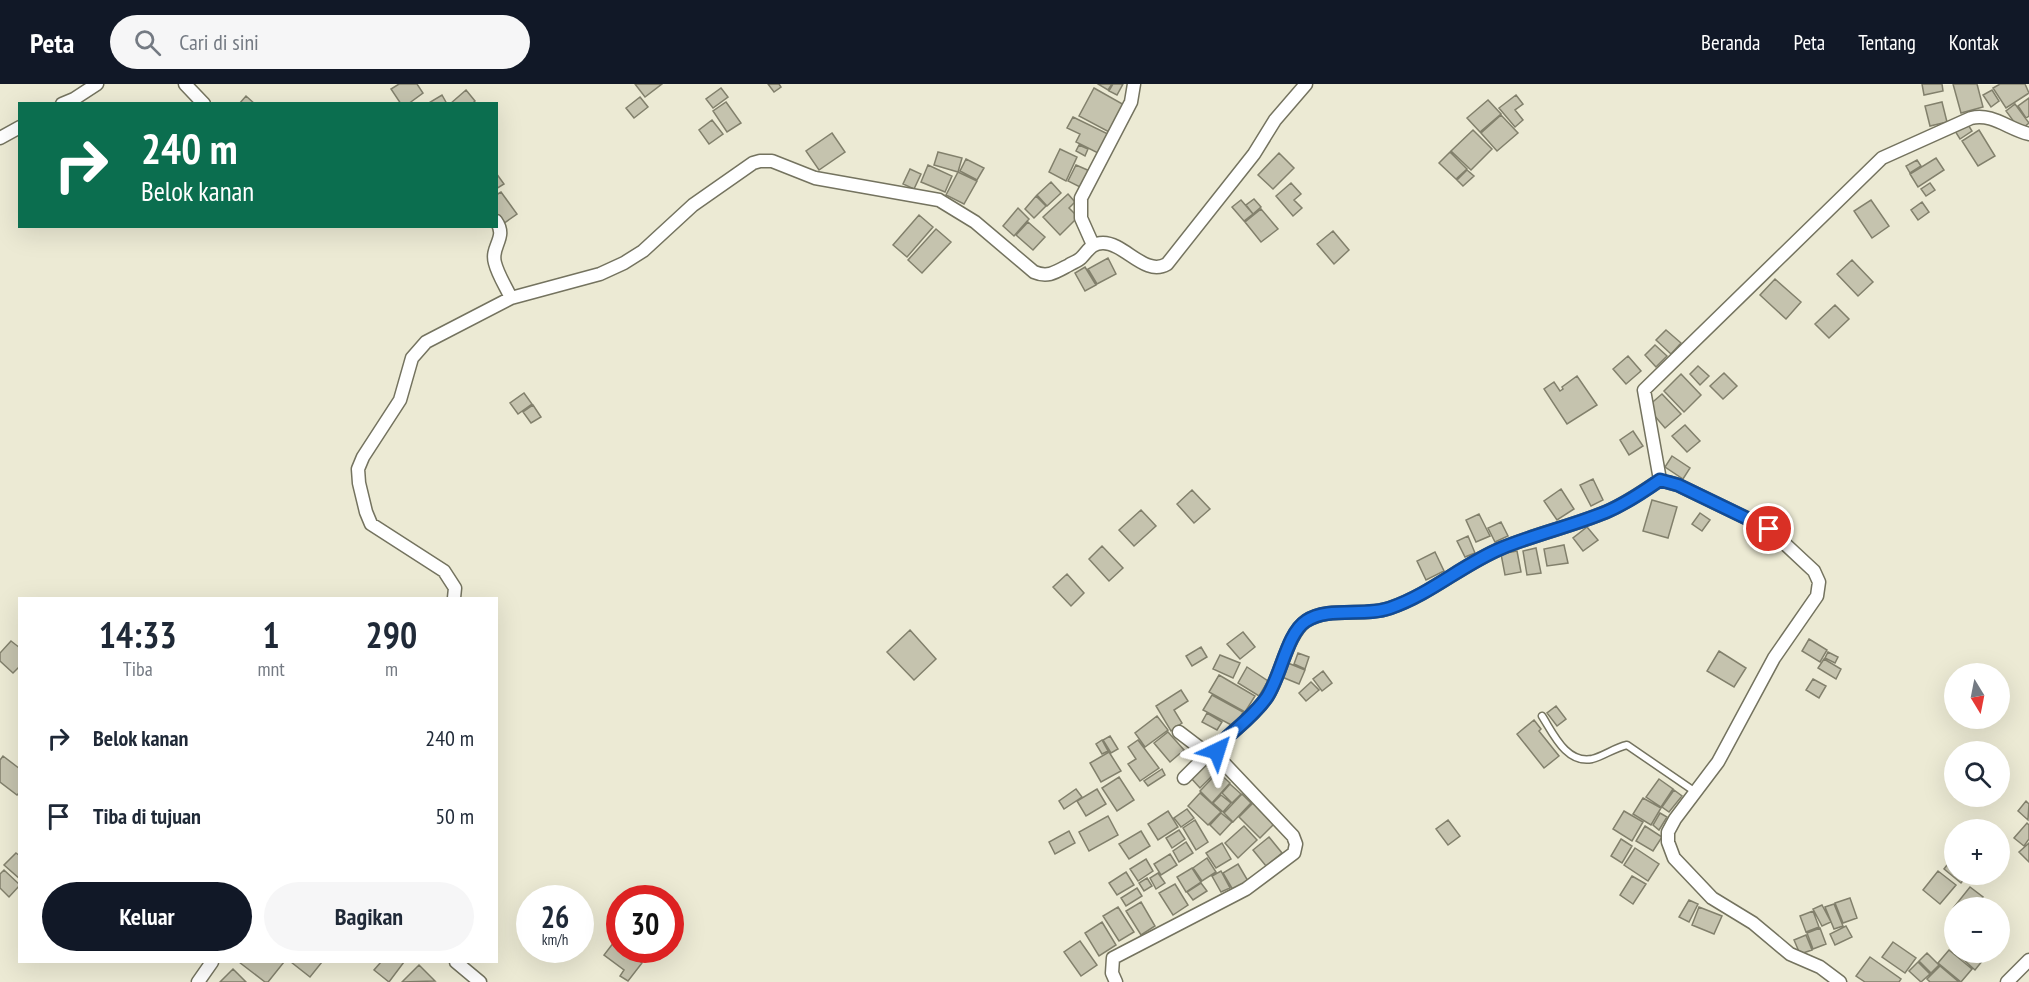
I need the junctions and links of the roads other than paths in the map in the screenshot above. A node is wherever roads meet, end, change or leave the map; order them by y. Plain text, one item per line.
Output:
1 (97, 84) edge
2 (185, 84) edge
3 (1134, 84) edge
4 (1306, 84) edge
5 (67, 102) edge
6 (202, 102) edge
7 (18, 128) edge
8 (2029, 134) edge
9 (0, 138) edge
10 (498, 224) edge
11 (1093, 245) junction
12 (512, 298) junction
13 (1660, 480) junction
14 (454, 597) edge
15 (1542, 716) dead end
16 (1179, 732) dead end
17 (1211, 753) junction
18 (1184, 778) dead end
19 (1694, 791) junction
20 (2029, 960) edge
21 (211, 963) edge
22 (457, 963) edge
23 (198, 982) edge
24 (480, 982) edge
25 (1116, 982) edge
26 (1840, 982) edge
27 (2007, 982) edge

1 - 5 street
2 - 6 street
3 - 11 street
4 - 11 street
7 - 9 street
8 - 13 street
10 - 12 street
11 - 12 street
12 - 14 street
13 - 17 street
13 - 19 street
15 - 19 lane
16 - 17 street
17 - 18 street
17 - 25 street
19 - 26 street
20 - 27 street
21 - 23 street
22 - 24 street

